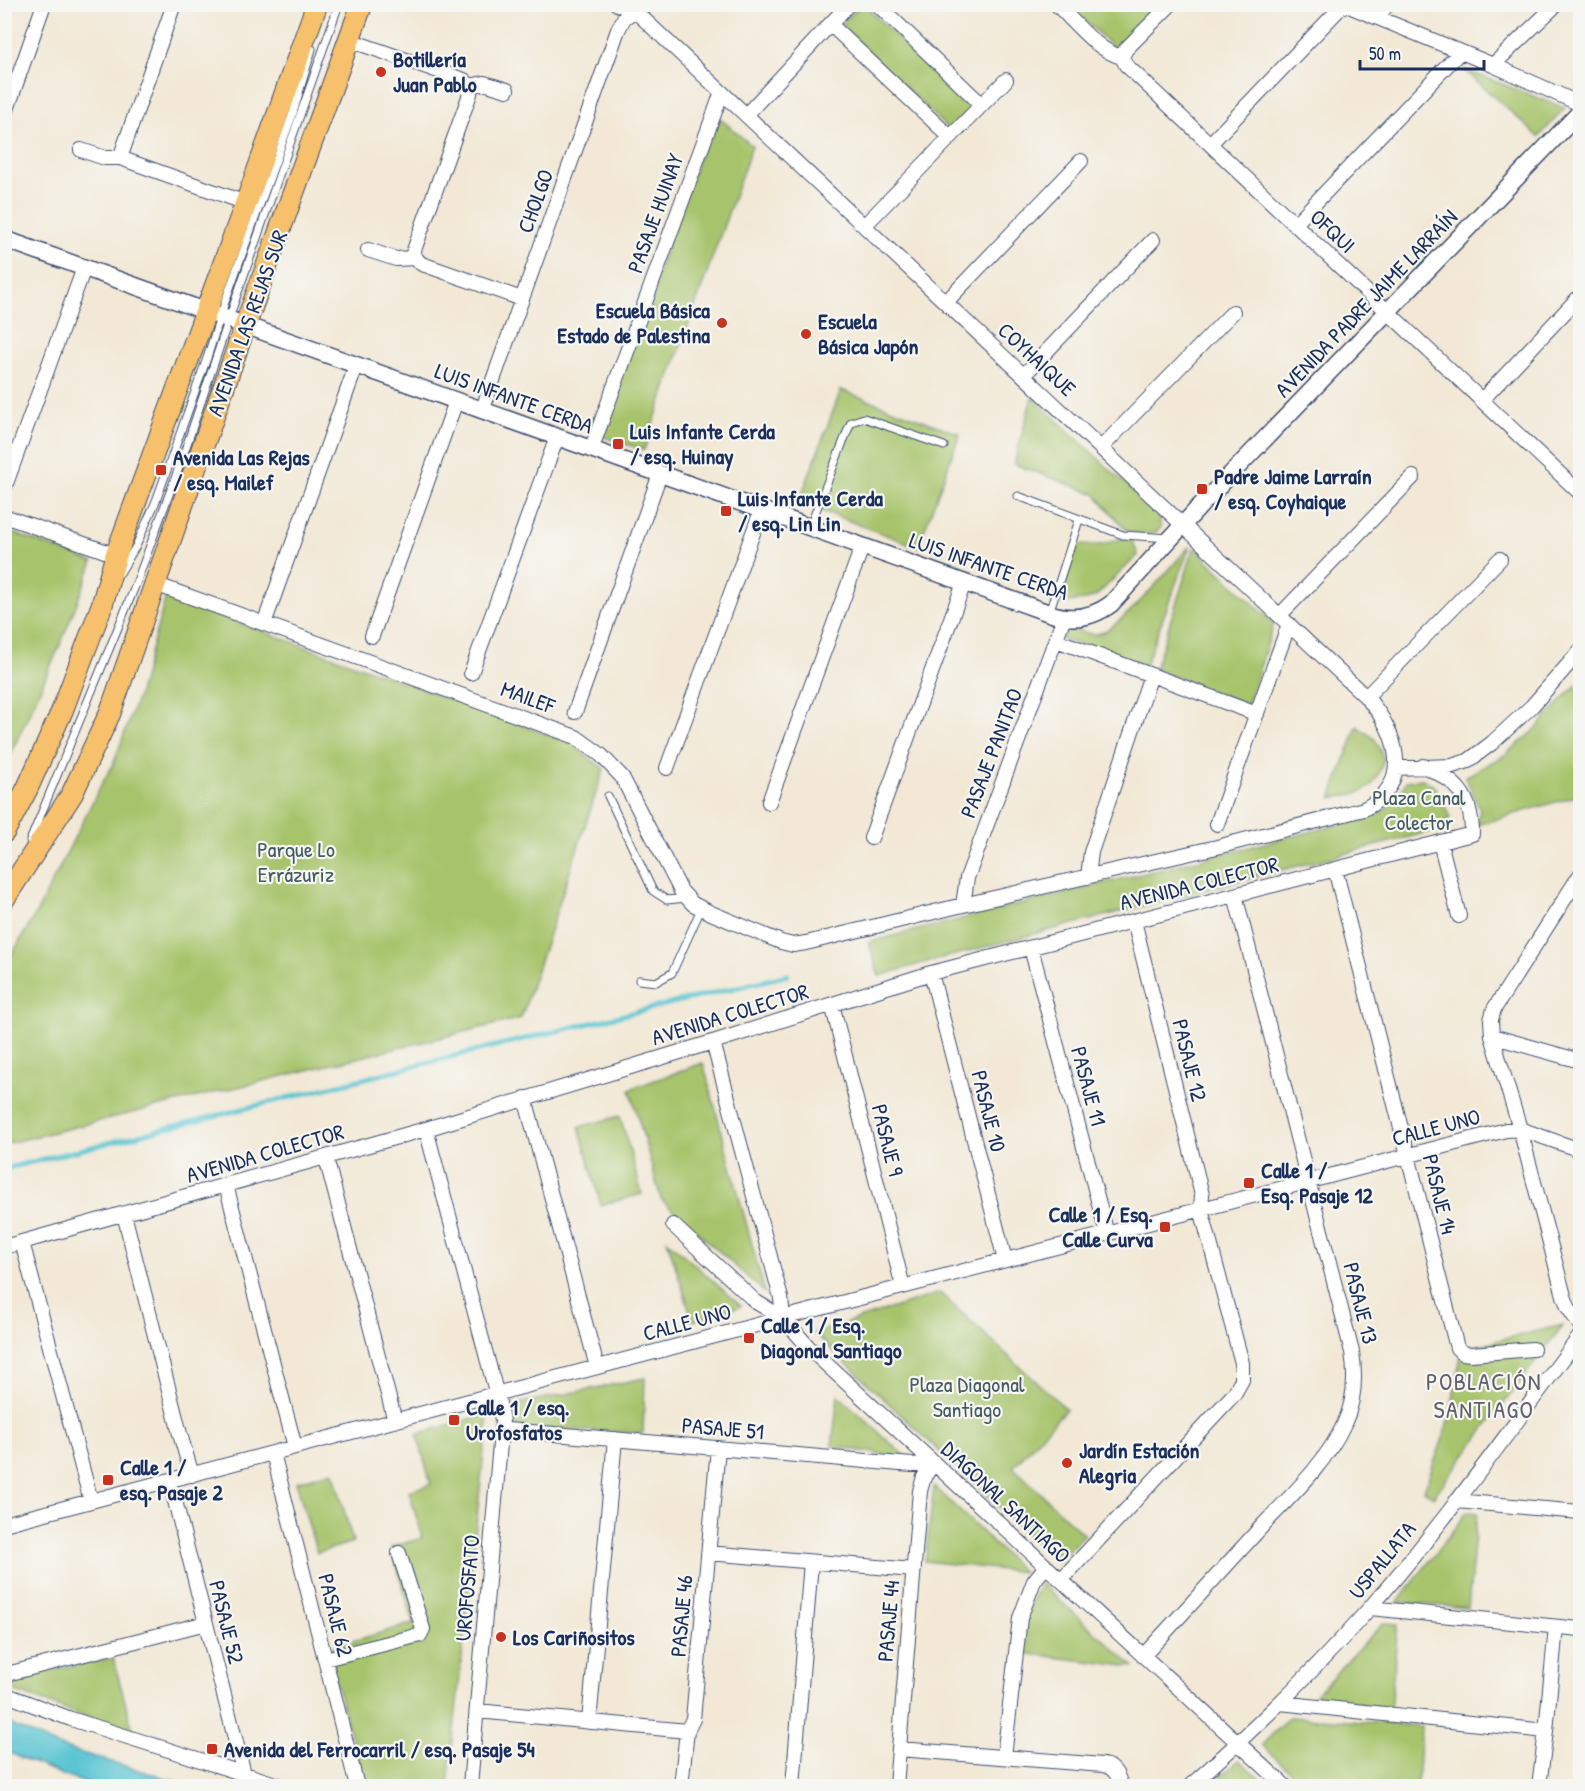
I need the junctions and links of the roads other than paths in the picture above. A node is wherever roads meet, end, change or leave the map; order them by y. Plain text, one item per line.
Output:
1 (44, 4) edge
2 (174, 4) edge
3 (317, 4) edge
4 (339, 4) edge
5 (363, 4) edge
6 (617, 4) edge
7 (849, 4) edge
8 (876, 4) edge
9 (1056, 4) edge
10 (1171, 4) edge
11 (1344, 4) edge
12 (1389, 4) edge
13 (1557, 4) edge
14 (638, 8) edge
15 (1375, 17) junction
16 (830, 24) junction
17 (349, 40) junction
18 (314, 43) dead end
19 (1460, 52) junction
20 (1122, 57) junction
21 (1493, 65) junction
22 (1006, 80) dead end
23 (470, 86) junction
24 (507, 90) dead end
25 (722, 92) junction
26 (1581, 104) edge
27 (982, 105) junction
28 (1581, 112) edge
29 (746, 114) junction
30 (4, 118) edge
31 (950, 137) junction
32 (1210, 144) junction
33 (81, 150) dead end
34 (120, 158) junction
35 (1081, 161) dead end
36 (246, 203) junction
37 (1295, 224) junction
38 (864, 226) junction
39 (4, 239) edge
40 (1153, 240) dead end
41 (368, 250) dead end
42 (415, 258) junction
43 (84, 268) junction
44 (1581, 296) edge
45 (522, 299) junction
46 (946, 302) junction
47 (1233, 312) dead end
48 (1389, 312) junction
49 (225, 318) junction
50 (356, 366) junction
51 (1023, 375) junction
52 (1482, 400) junction
53 (456, 401) junction
54 (482, 411) junction
55 (557, 437) junction
56 (944, 446) dead end
57 (1101, 448) junction
58 (591, 450) junction
59 (660, 474) junction
60 (1413, 477) dead end
61 (1577, 483) edge
62 (4, 489) edge
63 (1018, 496) dead end
64 (761, 510) junction
65 (4, 516) edge
66 (1079, 520) junction
67 (1184, 525) junction
68 (809, 528) junction
69 (1171, 538) junction
70 (861, 546) junction
71 (116, 555) junction
72 (1500, 559) dead end
73 (964, 584) junction
74 (155, 585) junction
75 (102, 605) junction
76 (1056, 615) junction
77 (1284, 620) junction
78 (264, 624) junction
79 (372, 636) dead end
80 (1056, 640) junction
81 (1581, 651) edge
82 (471, 673) dead end
83 (1151, 675) junction
84 (1366, 697) junction
85 (576, 712) dead end
86 (1257, 714) junction
87 (1423, 766) junction
88 (668, 768) dead end
89 (1396, 768) junction
90 (608, 796) dead end
91 (769, 802) dead end
92 (1216, 824) dead end
93 (4, 831) edge
94 (871, 838) dead end
95 (1440, 842) junction
96 (1335, 869) junction
97 (1581, 875) edge
98 (1088, 877) junction
99 (1235, 895) junction
100 (6, 896) edge
101 (687, 898) junction
102 (963, 905) junction
103 (701, 909) junction
104 (1460, 916) dead end
105 (1134, 921) junction
106 (806, 943) joint
107 (1031, 948) junction
108 (931, 973) junction
109 (639, 980) dead end
110 (832, 1004) junction
111 (1492, 1036) junction
112 (713, 1042) junction
113 (1581, 1061) edge
114 (525, 1098) junction
115 (426, 1129) junction
116 (1520, 1129) junction
117 (1581, 1150) edge
118 (1409, 1155) junction
119 (326, 1158) junction
120 (1308, 1181) junction
121 (226, 1185) junction
122 (1201, 1209) junction
123 (124, 1214) junction
124 (673, 1225) dead end
125 (1107, 1234) junction
126 (22, 1242) junction
127 (4, 1247) edge
128 (1005, 1260) junction
129 (903, 1287) junction
130 (783, 1318) junction
131 (1581, 1325) edge
132 (1581, 1336) edge
133 (1533, 1348) dead end
134 (597, 1367) junction
135 (497, 1394) junction
136 (395, 1421) junction
137 (508, 1430) dead end
138 (615, 1439) junction
139 (295, 1448) junction
140 (718, 1448) junction
141 (273, 1453) junction
142 (934, 1463) junction
143 (192, 1475) junction
144 (170, 1480) junction
145 (91, 1501) junction
146 (1456, 1501) junction
147 (1581, 1512) edge
148 (4, 1524) edge
149 (399, 1553) dead end
150 (708, 1553) junction
151 (811, 1562) junction
152 (1046, 1566) junction
153 (914, 1570) junction
154 (1061, 1580) junction
155 (1370, 1608) junction
156 (206, 1623) junction
157 (1556, 1626) junction
158 (1581, 1629) edge
159 (1143, 1656) junction
160 (325, 1659) junction
161 (6, 1669) edge
162 (9, 1696) edge
163 (1280, 1703) junction
164 (477, 1711) junction
165 (589, 1722) junction
166 (687, 1731) junction
167 (1546, 1731) junction
168 (1238, 1743) junction
169 (899, 1749) junction
170 (1004, 1757) junction
171 (244, 1774) junction
172 (282, 1786) edge
173 (357, 1786) edge
174 (470, 1786) edge
175 (681, 1786) edge
176 (793, 1786) edge
177 (896, 1786) edge
178 (1121, 1786) edge
179 (1190, 1786) edge
180 (1285, 1786) edge
181 (1539, 1786) edge

1 - 30 street
2 - 34 street
3 - 36 main road, AVENIDA LAS REJAS SUR
4 - 49 lane
5 - 17 main road, AVENIDA LAS REJAS SUR
6 - 14 street, COYHAIQUE
7 - 16 street
8 - 27 street
9 - 20 street, OFQUI
10 - 20 street
11 - 15 street
11 - 32 street
12 - 15 street
13 - 21 street
14 - 25 street, COYHAIQUE
14 - 45 street, CHOLGO
15 - 19 street
16 - 29 street
16 - 31 street
17 - 23 street
17 - 49 main road, AVENIDA LAS REJAS SUR
18 - 49 lane
19 - 21 street
19 - 37 street
20 - 32 street, OFQUI
21 - 26 street
22 - 27 street
23 - 24 street
23 - 42 street
25 - 29 street, COYHAIQUE
25 - 58 street, PASAJE HUINAY
27 - 31 street
28 - 48 street, AVENIDA PADRE JAIME LARRAÍN
29 - 38 street, COYHAIQUE
31 - 38 street
32 - 37 street, OFQUI
33 - 34 street
34 - 36 street
35 - 46 street
36 - 49 main road, AVENIDA LAS REJAS SUR
37 - 48 street, OFQUI
38 - 46 street, COYHAIQUE
39 - 43 street, LUIS INFANTE CERDA
40 - 51 street
41 - 42 street
42 - 45 street
43 - 49 street, LUIS INFANTE CERDA
43 - 62 street
44 - 52 street
45 - 54 street, CHOLGO
46 - 51 street, COYHAIQUE
47 - 57 street
48 - 52 street, OFQUI
48 - 67 street, AVENIDA PADRE JAIME LARRAÍN
49 - 50 street, LUIS INFANTE CERDA
49 - 71 main road, AVENIDA LAS REJAS SUR
49 - 74 main road, AVENIDA LAS REJAS SUR
49 - 75 lane
49 - 100 lane
50 - 53 street, LUIS INFANTE CERDA
50 - 78 street
51 - 57 street, COYHAIQUE
52 - 61 street, OFQUI
53 - 54 street, LUIS INFANTE CERDA
53 - 79 street
54 - 55 street, LUIS INFANTE CERDA
55 - 58 street, LUIS INFANTE CERDA
55 - 82 street
56 - 68 lane
57 - 67 street, COYHAIQUE
58 - 59 street, LUIS INFANTE CERDA
59 - 64 street, LUIS INFANTE CERDA
59 - 85 street
60 - 77 street
63 - 66 lane
64 - 68 street, LUIS INFANTE CERDA
64 - 88 street
65 - 71 street
66 - 69 lane
66 - 76 lane
67 - 69 street, LUIS INFANTE CERDA
67 - 77 street, COYHAIQUE
68 - 70 street, LUIS INFANTE CERDA
69 - 76 street, LUIS INFANTE CERDA
70 - 73 street, LUIS INFANTE CERDA
70 - 91 street
71 - 75 main road, AVENIDA LAS REJAS SUR
72 - 84 street
73 - 76 street, LUIS INFANTE CERDA
73 - 94 street
74 - 78 street, MAILEF
74 - 100 main road, AVENIDA LAS REJAS SUR
75 - 93 main road, AVENIDA LAS REJAS SUR
76 - 80 street, PASAJE PANITAO
77 - 84 street, COYHAIQUE
77 - 86 street
78 - 101 street, MAILEF
80 - 83 street
80 - 102 street, PASAJE PANITAO
81 - 87 street
83 - 86 street
83 - 98 street
84 - 89 street, COYHAIQUE
86 - 92 street
87 - 89 street
87 - 95 street, AVENIDA COLECTOR
89 - 98 street, AVENIDA COLECTOR
90 - 101 lane
95 - 96 street, AVENIDA COLECTOR
95 - 104 street
96 - 99 street, AVENIDA COLECTOR
96 - 118 street, PASAJE 14
97 - 111 street
98 - 102 street, AVENIDA COLECTOR
99 - 105 street, AVENIDA COLECTOR
99 - 120 street, PASAJE 13
101 - 103 street, MAILEF
102 - 106 street, AVENIDA COLECTOR
103 - 106 street, MAILEF
103 - 109 lane
105 - 107 street, AVENIDA COLECTOR
105 - 122 street, PASAJE 12
107 - 108 street, AVENIDA COLECTOR
107 - 125 street, PASAJE 11
108 - 110 street, AVENIDA COLECTOR
108 - 128 street, PASAJE 10
110 - 112 street, AVENIDA COLECTOR
110 - 129 street, PASAJE 9
111 - 113 street
111 - 116 street
112 - 114 street, AVENIDA COLECTOR
112 - 130 street
114 - 115 street, AVENIDA COLECTOR
114 - 134 street
115 - 119 street, AVENIDA COLECTOR
115 - 135 street, UROFOSFATO
116 - 117 street
116 - 118 street, CALLE UNO
116 - 131 street
118 - 120 street, CALLE UNO
118 - 133 street, PASAJE 14
119 - 121 street, AVENIDA COLECTOR
119 - 136 street
120 - 122 street, CALLE UNO
120 - 159 street, PASAJE 13
121 - 123 street, AVENIDA COLECTOR
121 - 139 street
122 - 125 street, CALLE UNO
122 - 154 street, PASAJE 12
123 - 126 street, AVENIDA COLECTOR
123 - 143 street
124 - 130 street, DIAGONAL SANTIAGO
125 - 128 street, CALLE UNO
126 - 127 street, AVENIDA COLECTOR
126 - 145 street
128 - 129 street, CALLE UNO
129 - 130 street, CALLE UNO
130 - 134 street, CALLE UNO
130 - 142 street, DIAGONAL SANTIAGO
132 - 146 street, USPALLATA
134 - 135 street, CALLE UNO
135 - 136 street, CALLE UNO
135 - 164 street, UROFOSFATO
136 - 139 street, CALLE UNO
137 - 138 street, PASAJE 51
138 - 140 street, PASAJE 51
138 - 165 street
139 - 141 street, CALLE UNO
140 - 142 street, PASAJE 51
140 - 150 street, PASAJE 46
141 - 143 street, CALLE UNO
141 - 160 street, PASAJE 62
142 - 152 street, DIAGONAL SANTIAGO
142 - 153 street, PASAJE 44
143 - 144 street, CALLE UNO
144 - 145 street, CALLE UNO
144 - 156 street, PASAJE 52
145 - 148 street, CALLE UNO
146 - 147 street
146 - 155 street, USPALLATA
149 - 160 street
150 - 151 street
150 - 166 street, PASAJE 46
151 - 153 street
151 - 176 street
152 - 154 street, DIAGONAL SANTIAGO
152 - 170 street
153 - 169 street, PASAJE 44
154 - 159 street, DIAGONAL SANTIAGO
155 - 157 street
155 - 163 street, USPALLATA
156 - 161 street
156 - 171 street, PASAJE 52
157 - 158 street
157 - 167 street
159 - 168 street, DIAGONAL SANTIAGO
160 - 173 street, PASAJE 62
161 - 162 street
162 - 171 street
163 - 167 street
163 - 168 street, USPALLATA
164 - 165 street
164 - 174 street, UROFOSFATO
165 - 166 street
166 - 175 street, PASAJE 46
167 - 181 street
168 - 179 street, USPALLATA
168 - 180 street, DIAGONAL SANTIAGO
169 - 170 street
169 - 177 street, PASAJE 44
170 - 178 street
171 - 172 street

